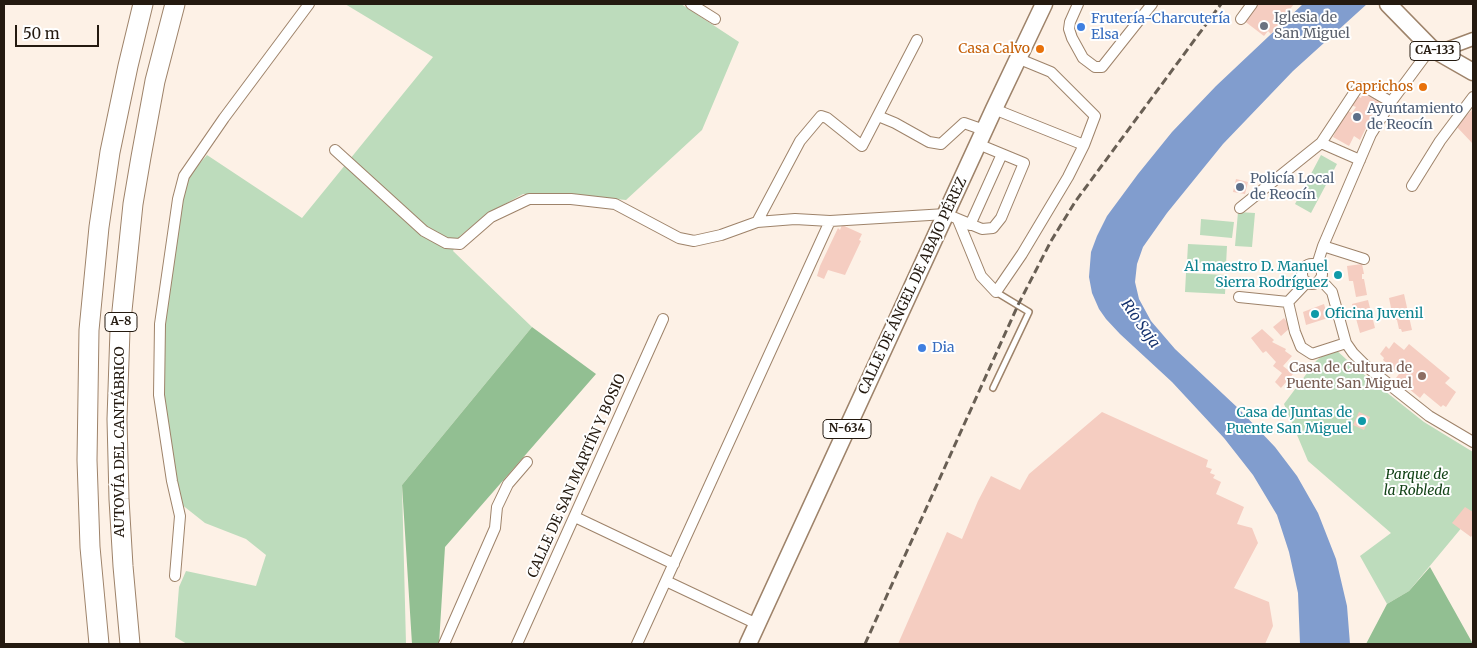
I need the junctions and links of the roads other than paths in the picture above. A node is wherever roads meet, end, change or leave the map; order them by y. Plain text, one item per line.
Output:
1 (143, 4) edge
2 (175, 4) edge
3 (309, 4) edge
4 (690, 4) edge
5 (1078, 4) edge
6 (1152, 4) edge
7 (1252, 4) edge
8 (1388, 4) edge
9 (1042, 7) edge
10 (715, 19) dead end
11 (1241, 19) dead end
12 (917, 40) dead end
13 (1471, 40) edge
14 (1434, 50) junction
15 (1017, 58) junction
16 (1467, 69) edge
17 (1473, 97) edge
18 (1391, 102) junction
19 (994, 109) junction
20 (878, 116) junction
21 (981, 137) junction
22 (1321, 143) junction
23 (1084, 145) junction
24 (335, 150) dead end
25 (1002, 154) junction
26 (1360, 160) junction
27 (1412, 186) dead end
28 (1240, 208) dead end
29 (952, 217) junction
30 (830, 221) junction
31 (756, 222) junction
32 (970, 225) junction
33 (1324, 246) junction
34 (1364, 259) dead end
35 (1317, 265) junction
36 (1320, 279) junction
37 (1307, 282) junction
38 (996, 292) junction
39 (1239, 297) dead end
40 (1288, 302) junction
41 (663, 319) dead end
42 (1346, 343) junction
43 (994, 388) dead end
44 (1473, 442) edge
45 (527, 462) dead end
46 (575, 516) junction
47 (674, 564) junction
48 (175, 576) dead end
49 (666, 581) junction
50 (757, 624) junction
51 (100, 644) edge
52 (130, 644) edge
53 (444, 644) edge
54 (517, 644) edge
55 (636, 644) edge
56 (748, 644) edge

1 - 51 highway, A-8
2 - 52 highway, AUTOVÍA DEL CANTÁBRICO / A-8
3 - 48 street
4 - 10 street
5 - 6 street
7 - 11 street
8 - 14 main road, CA-133
9 - 15 main road, CALLE DE ÁNGEL DE ABAJO PÉREZ / N-634
12 - 20 street
13 - 14 street
13 - 16 street
14 - 16 main road, CA-133
14 - 18 street
15 - 19 main road, CALLE DE ÁNGEL DE ABAJO PÉREZ / N-634
15 - 23 street
17 - 27 street
18 - 22 street
18 - 26 street
19 - 21 main road, CALLE DE ÁNGEL DE ABAJO PÉREZ / N-634
19 - 23 street
20 - 21 street
20 - 31 street
21 - 25 street
21 - 29 main road, CALLE DE ÁNGEL DE ABAJO PÉREZ / N-634
22 - 26 street
22 - 28 street
23 - 38 street
24 - 31 street
25 - 32 street
25 - 32 street
26 - 33 street
29 - 30 street
29 - 32 street
29 - 38 street
29 - 50 main road, CALLE DE ÁNGEL DE ABAJO PÉREZ / N-634
30 - 31 street
30 - 47 street
33 - 34 street
33 - 35 street
35 - 36 street
35 - 37 street
36 - 37 street
36 - 42 street
37 - 40 street
38 - 43 lane
39 - 40 street
40 - 42 street
41 - 46 street, CALLE DE SAN MARTÍN Y BOSIO
42 - 44 street
45 - 53 street
46 - 47 street
46 - 54 street, CALLE DE SAN MARTÍN Y BOSIO
47 - 49 street
49 - 50 street
49 - 55 street
50 - 56 main road, CALLE DE ÁNGEL DE ABAJO PÉREZ / N-634

